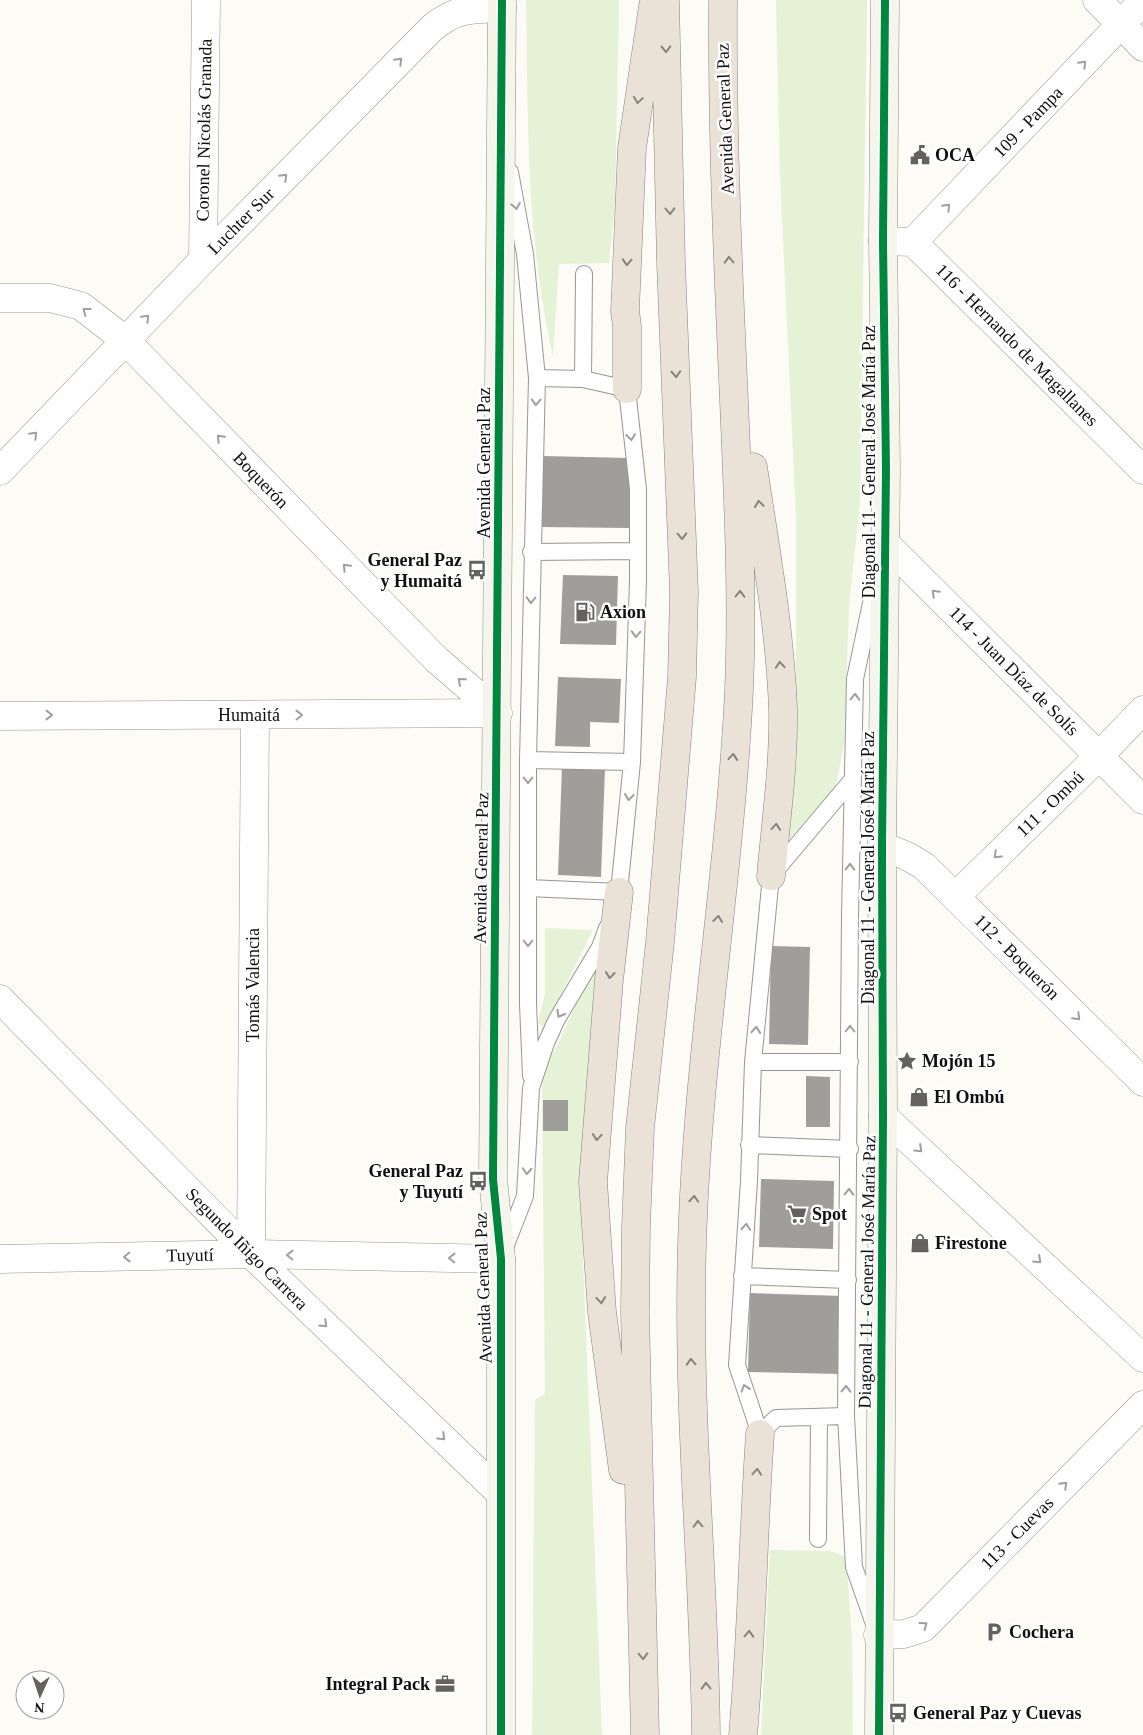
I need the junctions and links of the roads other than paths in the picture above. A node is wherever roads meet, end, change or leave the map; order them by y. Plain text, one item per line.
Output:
1 (206, 0) edge
2 (654, 0) edge
3 (665, 0) edge
4 (723, 0) edge
5 (885, 0) edge
6 (1097, 0) edge
7 (1143, 2) edge
8 (502, 4) edge
9 (1121, 24) junction
10 (1143, 47) edge
11 (502, 124) junction
12 (883, 241) junction
13 (913, 242) junction
14 (203, 260) junction
15 (584, 274) dead end
16 (0, 298) edge
17 (730, 308) junction
18 (125, 340) junction
19 (537, 378) junction
20 (583, 380) junction
21 (627, 389) junction
22 (1143, 470) edge
23 (0, 471) edge
24 (884, 542) junction
25 (637, 551) junction
26 (532, 552) junction
27 (1143, 710) edge
28 (498, 713) junction
29 (255, 715) junction
30 (0, 716) edge
31 (1099, 756) junction
32 (528, 760) junction
33 (632, 762) junction
34 (852, 780) junction
35 (1143, 800) edge
36 (882, 846) junction
37 (771, 876) junction
38 (528, 888) junction
39 (619, 892) junction
40 (956, 896) junction
41 (0, 999) edge
42 (753, 1062) junction
43 (850, 1062) junction
44 (1143, 1082) edge
45 (531, 1088) junction
46 (883, 1116) junction
47 (749, 1145) junction
48 (850, 1149) junction
49 (251, 1254) junction
50 (0, 1259) edge
51 (501, 1259) junction
52 (742, 1276) junction
53 (848, 1280) junction
54 (1143, 1358) edge
55 (1143, 1405) edge
56 (819, 1416) junction
57 (846, 1416) junction
58 (760, 1434) junction
59 (500, 1493) junction
60 (818, 1539) dead end
61 (642, 1608) junction
62 (878, 1635) junction
63 (501, 1735) edge
64 (645, 1735) edge
65 (706, 1735) edge
66 (742, 1735) edge
67 (879, 1735) edge

1 - 14 street, Coronel Nicolás Granada
2 -> 21 highway
3 -> 61 highway
17 -> 4 highway, Avenida General Paz
5 - 12 street, Diagonal 11 - General José María Paz
6 - 9 street
7 - 9 street, 109 - Pampa
8 - 11 street, Avenida General Paz
14 -> 8 street, Luchter Sur
9 - 10 street
13 -> 9 street, 109 - Pampa
11 -> 19 lane
11 - 28 street, Avenida General Paz
12 - 13 street
12 - 24 street, Diagonal 11 - General José María Paz
13 - 22 street, 116 - Hernando de Magallanes
18 -> 14 street, Luchter Sur
15 - 20 lane
18 -> 16 street, Boquerón
37 -> 17 highway
65 -> 17 highway, Avenida General Paz
23 -> 18 street, Luchter Sur
28 -> 18 street, Boquerón
19 - 20 lane
19 -> 26 lane
20 - 21 lane
21 -> 25 lane
31 -> 24 street, 114 - Juan Díaz de Solís
34 -> 24 lane
24 - 36 street, Diagonal 11 - General José María Paz
25 - 26 lane
25 -> 33 lane
26 -> 32 lane
27 - 31 street, 111 - Ombú
29 -> 28 street, Humaitá
28 - 51 street, Avenida General Paz
30 -> 29 street, Humaitá
29 - 49 street, Tomás Valencia
31 - 35 street, 114 - Juan Díaz de Solís
31 -> 40 street, 111 - Ombú
32 - 33 lane
32 -> 38 lane
33 -> 39 lane
34 - 37 lane
43 -> 34 lane
36 - 40 street, 112 - Boquerón
36 - 46 street, Diagonal 11 - General José María Paz
42 -> 37 lane
38 - 39 lane
38 -> 45 lane
39 -> 45 lane
39 -> 61 highway
40 -> 44 street, 112 - Boquerón
41 - 49 street, Segundo Iñigo Carrera
42 - 43 lane
42 - 47 lane
43 - 48 lane
45 -> 51 lane
46 -> 54 street
46 - 62 street, Diagonal 11 - General José María Paz
47 - 48 lane
52 -> 47 lane
53 -> 48 lane
49 -> 50 street, Tuyutí
51 -> 49 street, Tuyutí
49 -> 59 street, Segundo Iñigo Carrera
51 - 59 street, Avenida General Paz
52 - 53 lane
58 -> 52 lane
57 -> 53 lane
62 -> 55 street, 113 - Cuevas
56 - 57 lane
56 - 58 lane
56 - 60 lane
57 - 62 lane
66 -> 58 highway
59 - 63 street, Avenida General Paz
61 -> 64 highway
62 - 67 street, Diagonal 11 - General José María Paz

